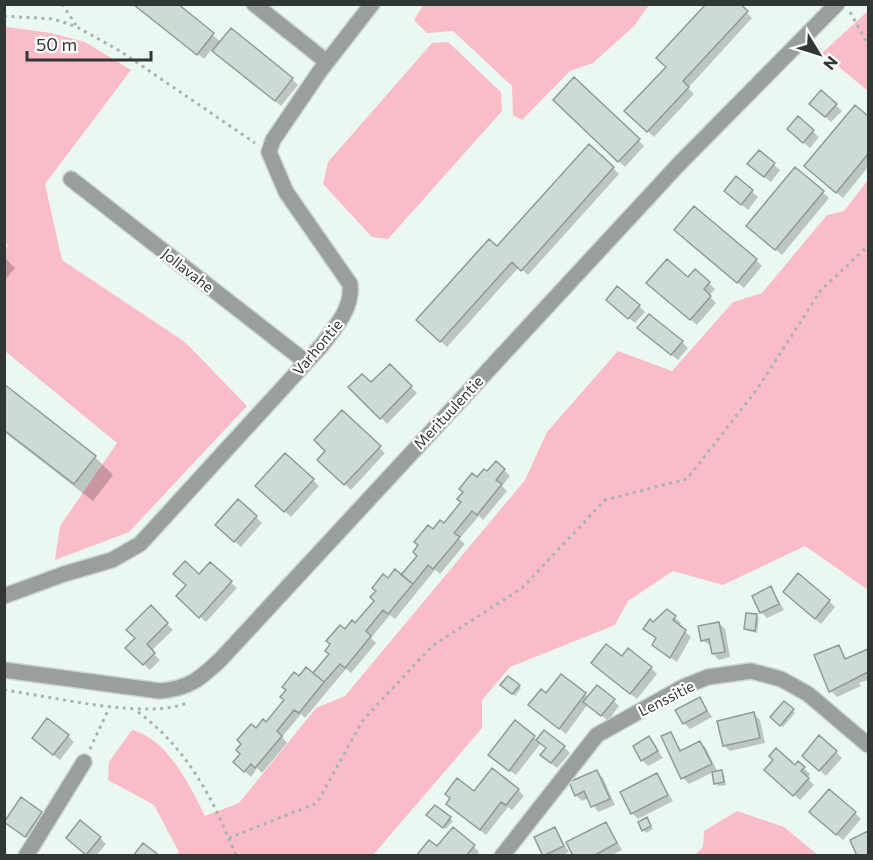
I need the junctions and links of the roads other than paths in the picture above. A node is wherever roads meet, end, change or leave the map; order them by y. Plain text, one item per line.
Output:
1 (254, 4) edge
2 (372, 4) edge
3 (837, 4) edge
4 (327, 62) junction
5 (70, 178) dead end
6 (306, 362) junction
7 (4, 596) edge
8 (4, 670) edge
9 (868, 745) edge
10 (84, 762) road end
11 (26, 855) edge
12 (502, 855) edge

1 - 4 street
2 - 4 street
3 - 8 street, Merituulentie
4 - 6 street, Varhontie
5 - 6 street, Jollavahe
6 - 7 street, Varhontie
9 - 12 street, Lenssitie
10 - 11 street

